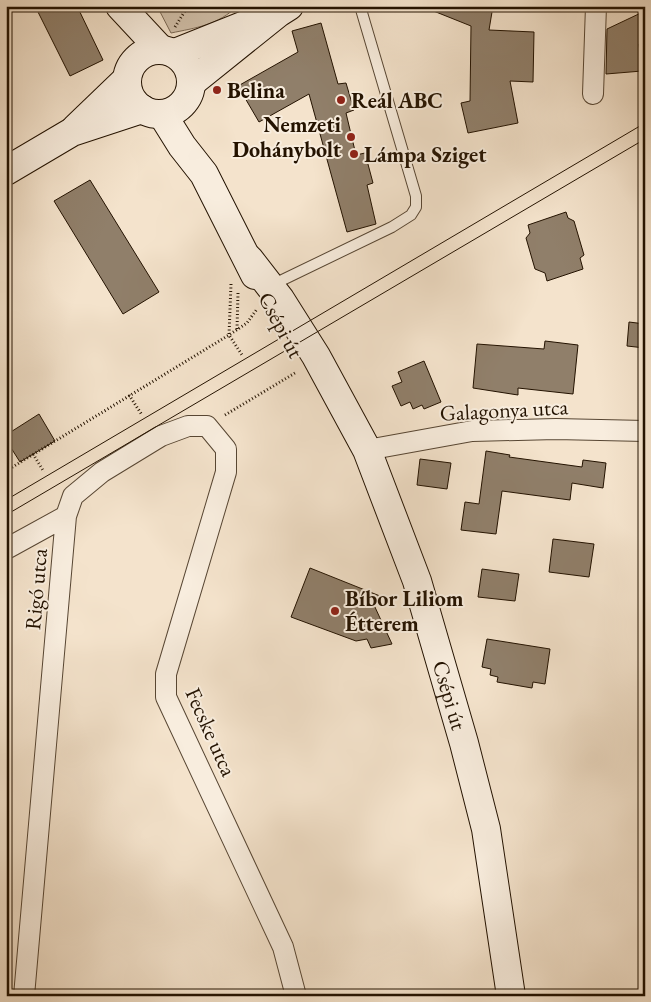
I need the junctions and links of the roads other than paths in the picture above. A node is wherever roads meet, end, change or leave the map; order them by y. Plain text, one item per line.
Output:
1 (120, 6) edge
2 (360, 6) edge
3 (596, 6) edge
4 (283, 9) edge
5 (169, 45) junction
6 (130, 71) junction
7 (593, 94) dead end
8 (170, 102) junction
9 (72, 132) junction
10 (6, 171) edge
11 (240, 267) junction
12 (270, 286) junction
13 (342, 408) junction
14 (207, 426) joint
15 (645, 431) edge
16 (367, 450) junction
17 (66, 516) junction
18 (6, 549) edge
19 (24, 996) edge
20 (296, 996) edge
21 (511, 996) edge

1 - 5 street
1 - 6 street
2 - 12 lane
3 - 7 street
4 - 5 street
4 - 8 street
5 - 6 street
5 - 8 street
6 - 8 street
6 - 9 street
8 - 9 street
8 - 11 street, Csépi út
9 - 10 street
11 - 12 street, Csépi út
11 - 13 street, Csépi út
12 - 13 street, Csépi út
13 - 16 street, Csépi út
14 - 17 street, Rigó utca
14 - 20 street, Fecske utca
15 - 16 street, Galagonya utca
16 - 21 street, Csépi út
17 - 18 street
17 - 19 street, Rigó utca

